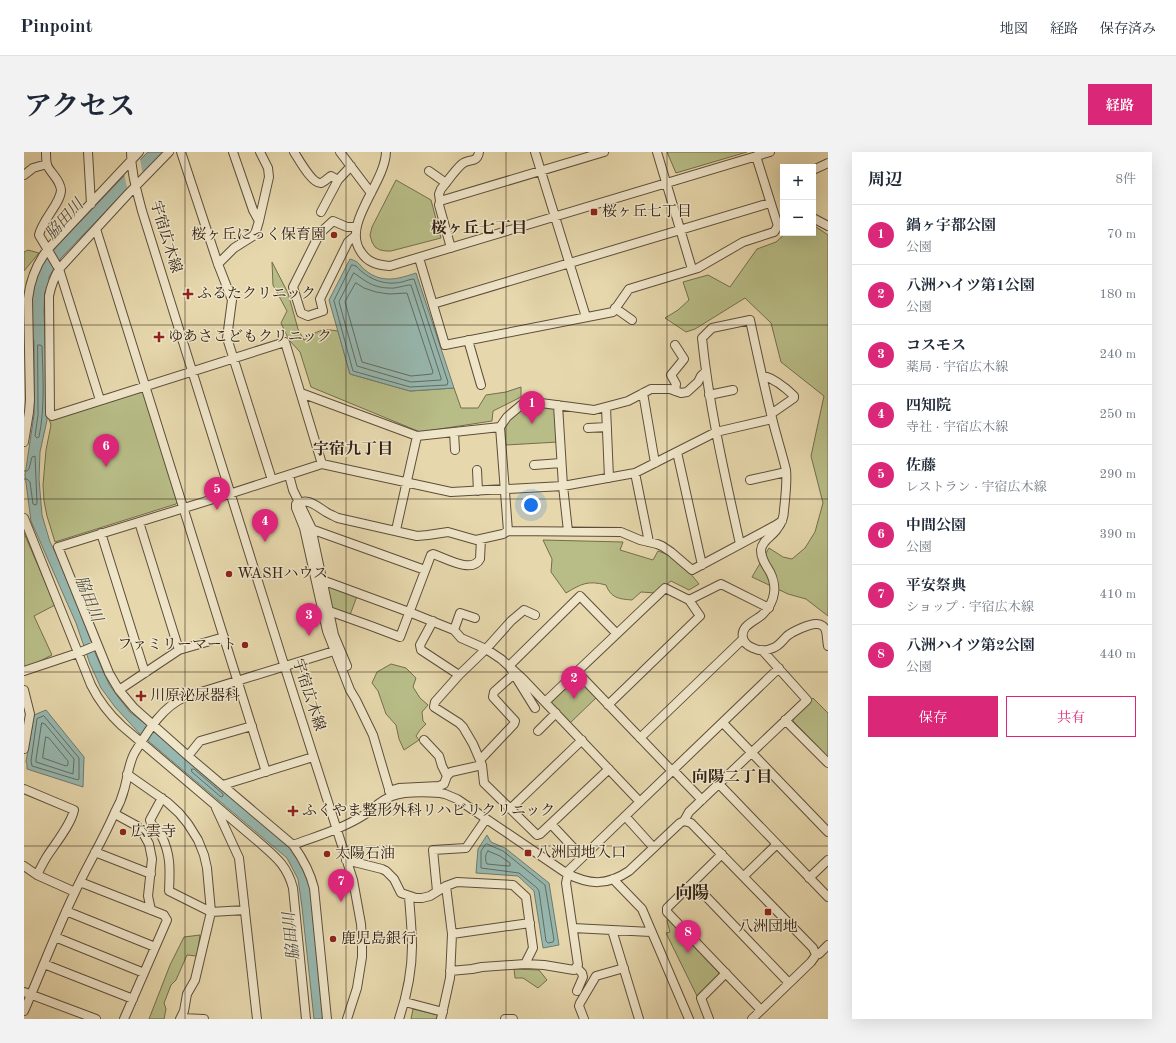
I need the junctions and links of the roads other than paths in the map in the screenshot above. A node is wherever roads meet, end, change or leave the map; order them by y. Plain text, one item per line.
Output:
1 (46, 152) edge
2 (88, 152) edge
3 (139, 152) edge
4 (169, 152) edge
5 (181, 152) edge
6 (233, 152) edge
7 (260, 152) edge
8 (266, 152) edge
9 (294, 152) edge
10 (340, 152) edge
11 (386, 152) edge
12 (479, 152) edge
13 (535, 152) edge
14 (604, 152) edge
15 (656, 152) edge
16 (770, 152) edge
17 (595, 153) edge
18 (756, 156) junction
19 (131, 159) edge
20 (265, 162) junction
21 (828, 163) edge
22 (47, 164) junction
23 (351, 166) junction
24 (816, 169) edge
25 (429, 170) dead end
26 (541, 171) junction
27 (24, 175) edge
28 (338, 180) junction
29 (446, 183) junction
30 (666, 183) junction
31 (135, 186) junction
32 (372, 193) junction
33 (440, 201) junction
34 (770, 203) junction
35 (90, 204) junction
36 (321, 212) dead end
37 (555, 217) junction
38 (816, 220) edge
39 (259, 221) junction
40 (828, 226) edge
41 (356, 227) junction
42 (96, 229) junction
43 (680, 230) junction
44 (355, 236) junction
45 (452, 248) junction
46 (48, 251) junction
47 (419, 258) junction
48 (218, 264) junction
49 (570, 264) junction
50 (59, 268) junction
51 (692, 269) junction
52 (433, 304) junction
53 (615, 308) junction
54 (586, 317) junction
55 (632, 320) dead end
56 (468, 340) junction
57 (675, 345) dead end
58 (234, 358) junction
59 (192, 371) junction
60 (705, 372) junction
61 (762, 375) junction
62 (481, 385) dead end
63 (145, 386) junction
64 (733, 390) dead end
65 (675, 391) junction
66 (301, 393) junction
67 (643, 393) junction
68 (709, 395) junction
69 (100, 400) junction
70 (558, 405) junction
71 (606, 407) junction
72 (771, 416) junction
73 (500, 427) junction
74 (607, 427) junction
75 (588, 428) dead end
76 (454, 432) junction
77 (716, 432) junction
78 (417, 436) junction
79 (24, 442) edge
80 (455, 450) dead end
81 (677, 452) junction
82 (561, 463) junction
83 (655, 463) junction
84 (322, 464) junction
85 (534, 465) dead end
86 (477, 470) dead end
87 (786, 472) junction
88 (635, 473) junction
89 (289, 475) junction
90 (609, 478) junction
91 (272, 480) junction
92 (750, 480) dead end
93 (406, 482) junction
94 (563, 486) junction
95 (505, 489) junction
96 (478, 491) junction
97 (231, 493) junction
98 (299, 502) junction
99 (184, 508) junction
100 (24, 518) edge
101 (782, 521) junction
102 (139, 522) junction
103 (311, 528) junction
104 (396, 530) junction
105 (508, 531) junction
106 (568, 531) junction
107 (101, 534) junction
108 (481, 539) junction
109 (649, 542) junction
110 (740, 544) junction
111 (702, 565) junction
112 (425, 570) junction
113 (322, 580) junction
114 (689, 600) junction
115 (769, 608) junction
116 (329, 611) junction
117 (409, 612) junction
118 (535, 615) dead end
119 (475, 618) dead end
120 (433, 621) junction
121 (454, 630) junction
122 (617, 634) junction
123 (224, 637) junction
124 (743, 640) junction
125 (96, 645) junction
126 (828, 646) edge
127 (486, 649) junction
128 (179, 650) junction
129 (762, 650) junction
130 (334, 651) junction
131 (79, 652) junction
132 (284, 666) junction
133 (347, 666) dead end
134 (509, 666) junction
135 (779, 668) junction
136 (24, 671) edge
137 (577, 672) junction
138 (145, 673) junction
139 (514, 674) junction
140 (459, 675) junction
141 (238, 681) junction
142 (24, 690) edge
143 (119, 690) junction
144 (545, 702) junction
145 (608, 705) junction
146 (535, 708) dead end
147 (556, 713) junction
148 (785, 720) junction
149 (723, 723) junction
150 (152, 726) junction
151 (252, 726) junction
152 (538, 731) dead end
153 (640, 738) junction
154 (424, 740) dead end
155 (582, 740) junction
156 (142, 742) junction
157 (24, 749) edge
158 (751, 752) junction
159 (188, 756) junction
160 (313, 757) junction
161 (481, 763) junction
162 (828, 763) edge
163 (609, 769) junction
164 (673, 771) junction
165 (266, 772) junction
166 (127, 774) junction
167 (447, 776) junction
168 (719, 784) junction
169 (223, 786) junction
170 (24, 790) edge
171 (390, 793) junction
172 (162, 798) junction
173 (702, 800) junction
174 (640, 802) junction
175 (215, 806) junction
176 (510, 809) junction
177 (115, 814) junction
178 (625, 816) junction
179 (486, 819) junction
180 (684, 820) junction
181 (551, 824) junction
182 (336, 829) junction
183 (828, 832) edge
184 (777, 844) junction
185 (294, 845) junction
186 (653, 847) junction
187 (95, 852) junction
188 (722, 854) junction
189 (582, 857) junction
190 (346, 860) junction
191 (828, 860) edge
192 (24, 866) edge
193 (151, 874) junction
194 (567, 874) junction
195 (37, 875) junction
196 (744, 876) junction
197 (809, 878) junction
198 (613, 879) junction
199 (80, 882) junction
200 (693, 883) junction
201 (446, 886) junction
202 (437, 891) junction
203 (74, 892) junction
204 (409, 896) junction
205 (828, 897) edge
206 (151, 910) junction
207 (245, 910) junction
208 (66, 911) junction
209 (211, 912) junction
210 (530, 923) junction
211 (573, 928) junction
212 (612, 930) junction
213 (651, 932) junction
214 (452, 934) junction
215 (55, 938) junction
216 (828, 945) edge
217 (155, 947) junction
218 (816, 955) junction
219 (44, 964) junction
220 (525, 964) junction
221 (576, 967) junction
222 (624, 968) junction
223 (450, 971) junction
224 (144, 973) junction
225 (726, 973) junction
226 (789, 983) junction
227 (577, 991) dead end
228 (28, 993) edge
229 (133, 999) junction
230 (405, 1002) junction
231 (761, 1010) junction
232 (24, 1011) edge
233 (442, 1015) edge
234 (181, 1018) edge
235 (96, 1019) edge
236 (124, 1019) edge
237 (204, 1019) edge
238 (258, 1019) edge
239 (306, 1019) edge
240 (327, 1019) edge
241 (347, 1019) edge
242 (399, 1019) edge
243 (505, 1019) edge
244 (512, 1019) edge
245 (584, 1019) edge
246 (639, 1019) edge
247 (689, 1019) edge
248 (709, 1019) edge
249 (752, 1019) edge

1 - 22 street
2 - 35 street
3 - 19 street
4 - 31 street
5 - 48 street
6 - 39 street
7 - 20 street
8 - 20 street
9 - 28 street
10 - 23 street
11 - 32 street
12 - 29 street
13 - 26 street
14 - 17 street
15 - 30 street
16 - 18 street
17 - 26 street
18 - 30 street
18 - 34 street
19 - 31 street, 宇宿広木線
19 - 35 street
20 - 39 street
21 - 24 street
22 - 27 street
22 - 46 street
23 - 28 street
23 - 32 street
25 - 29 street
26 - 33 street
26 - 37 street
28 - 36 street
29 - 33 street
30 - 37 street
30 - 43 street
31 - 42 street
31 - 59 street, 宇宿広木線
32 - 41 street
33 - 45 street
34 - 43 street
34 - 51 street
35 - 46 street
37 - 45 street
37 - 49 street
38 - 40 street
39 - 48 street
41 - 44 street
41 - 44 street
42 - 50 street
42 - 63 street
43 - 49 street
43 - 51 street
44 - 47 street
45 - 47 street
46 - 50 street
46 - 79 street
47 - 52 street
48 - 58 street
49 - 52 street
49 - 54 street
50 - 69 street
50 - 69 street
51 - 53 street
52 - 56 street
53 - 54 street
53 - 55 street
54 - 56 street
56 - 62 street
57 - 65 street
58 - 59 street
58 - 66 street
58 - 91 street
59 - 63 street
59 - 97 street, 宇宿広木線
60 - 61 street
60 - 65 street
60 - 68 street
61 - 72 street
61 - 72 street
63 - 69 street
63 - 99 street
64 - 68 street
65 - 67 street
66 - 78 street
66 - 84 street
67 - 71 street
67 - 83 street
68 - 77 street
70 - 71 street
70 - 73 street
70 - 82 street
71 - 74 street
72 - 77 street
72 - 87 street
73 - 76 street
73 - 95 street
74 - 75 street
74 - 90 street
76 - 78 street
76 - 80 street
77 - 81 street
77 - 110 street
78 - 93 street
81 - 83 street
81 - 111 street
82 - 85 street
82 - 94 street
83 - 88 street
84 - 89 street
84 - 93 street
86 - 96 street
87 - 92 street
87 - 101 street
88 - 90 street
88 - 109 street
89 - 91 street
89 - 98 street
90 - 94 street
91 - 97 street
93 - 96 street
93 - 104 street
94 - 95 street
94 - 106 street
95 - 96 street
95 - 105 street
97 - 99 street
97 - 132 street, 宇宿広木線
98 - 103 street
98 - 104 street
98 - 130 street
99 - 102 street
99 - 123 street
100 - 131 street
101 - 110 street
101 - 115 street
102 - 107 street
102 - 128 street
103 - 112 street
103 - 113 street
104 - 108 street
105 - 106 street
105 - 108 street
106 - 109 street
107 - 125 street
107 - 138 street
108 - 112 street
109 - 111 street
110 - 111 street
112 - 117 street
113 - 116 street
113 - 117 street
114 - 115 street
114 - 122 street
114 - 145 street
115 - 124 street
116 - 117 street
116 - 133 street
117 - 120 street
118 - 127 street
119 - 121 street
120 - 121 street
120 - 140 street
121 - 127 street
122 - 134 street
122 - 137 street
123 - 128 street
123 - 141 street
124 - 129 street
124 - 153 street
125 - 131 street
125 - 143 street
126 - 129 street
127 - 134 street
127 - 140 street
128 - 138 street
129 - 135 street
130 - 132 street
130 - 171 street
131 - 136 street
131 - 156 street
132 - 141 street
132 - 160 street, 宇宿広木線
134 - 139 street
134 - 144 street
135 - 148 street
135 - 149 street
137 - 144 street
137 - 145 street
138 - 143 street
139 - 146 street
139 - 161 street
140 - 161 street
141 - 150 street
141 - 151 street
142 - 157 street
143 - 150 street
144 - 147 street
145 - 153 street
147 - 152 street
147 - 155 street
148 - 158 street
148 - 162 street
149 - 158 street
149 - 164 street
150 - 156 street
150 - 159 street
151 - 159 street
151 - 165 street
153 - 164 street
154 - 167 street
155 - 163 street
155 - 176 street
156 - 166 street
156 - 175 street
158 - 168 street
158 - 183 street
159 - 169 street
160 - 165 street
160 - 182 street, 宇宿広木線
161 - 167 street
161 - 176 street
163 - 174 street
163 - 181 street
164 - 173 street
164 - 174 street
165 - 169 street
166 - 172 street
166 - 177 street
167 - 171 street
168 - 173 street
168 - 184 street
169 - 185 street
170 - 195 street
171 - 179 street
171 - 182 street
172 - 209 street
172 - 209 street
173 - 180 street
174 - 178 street
175 - 207 street
175 - 239 street
176 - 181 street
177 - 187 street
177 - 193 street
178 - 186 street
178 - 189 street
179 - 194 street
179 - 202 street
180 - 186 street
180 - 188 street
181 - 189 street
182 - 185 street
182 - 190 street, 宇宿広木線
184 - 196 street
184 - 197 street
185 - 240 street
186 - 198 street
187 - 193 street
187 - 199 street
188 - 196 street
188 - 200 street
189 - 194 street
190 - 204 street
190 - 241 street, 宇宿広木線
191 - 197 street
192 - 195 street
193 - 206 street
194 - 198 street
194 - 211 street
195 - 203 street
196 - 218 street
197 - 205 street
198 - 213 street
199 - 203 street
199 - 206 street
200 - 225 street
200 - 226 street
201 - 202 street
201 - 210 street
201 - 214 street
202 - 204 street
203 - 208 street
204 - 230 street
206 - 217 street
207 - 209 street
207 - 238 street
208 - 215 street
208 - 217 street
209 - 234 street
210 - 214 street
210 - 220 street
211 - 212 street
211 - 221 street
212 - 213 street
212 - 222 street
213 - 247 street
214 - 223 street
215 - 219 street
215 - 224 street
216 - 218 street
217 - 224 street
218 - 226 street
219 - 228 street
219 - 229 street
220 - 221 street
220 - 223 street
221 - 227 street
222 - 245 street
222 - 246 street
223 - 233 street
224 - 229 street
225 - 231 street
225 - 248 street
226 - 231 street
228 - 232 street
228 - 235 street
229 - 236 street
230 - 233 street
230 - 242 street
231 - 249 street
234 - 237 street
243 - 244 street

